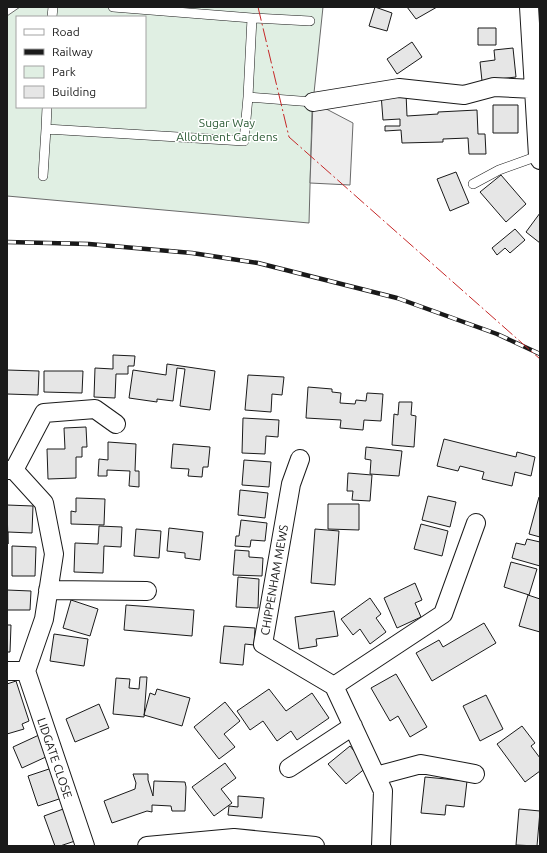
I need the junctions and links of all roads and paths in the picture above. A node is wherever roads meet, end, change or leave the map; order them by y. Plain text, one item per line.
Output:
1 (113, 7) edge
2 (529, 7) edge
3 (252, 18) junction
4 (310, 21) dead end
5 (534, 89) junction
6 (248, 97) junction
7 (313, 102) joint
8 (47, 108) edge
9 (46, 129) junction
10 (539, 158) edge
11 (43, 176) dead end
12 (473, 184) dead end
13 (116, 424) dead end
14 (300, 459) dead end
15 (11, 470) edge
16 (476, 523) dead end
17 (48, 590) junction
18 (147, 592) dead end
19 (7, 671) edge
20 (26, 671) junction
21 (334, 686) junction
22 (353, 726) junction
23 (289, 768) dead end
24 (475, 774) dead end
25 (376, 776) junction
26 (234, 842) edge
27 (85, 846) edge
28 (147, 846) edge
29 (315, 846) edge
30 (381, 846) edge

1 - 3 lane
2 - 5 street
3 - 4 lane
3 - 6 lane
5 - 7 street
5 - 10 street
6 - 7 lane
6 - 9 lane
8 - 9 lane
9 - 11 lane
10 - 12 lane
13 - 15 street
14 - 21 street, CHIPPENHAM MEWS
15 - 17 street
16 - 21 street
17 - 18 street
17 - 20 street
19 - 20 street
20 - 27 street, LIDGATE CLOSE
21 - 22 street
22 - 23 street
22 - 25 street
24 - 25 street
25 - 30 street
26 - 28 street
26 - 29 street

